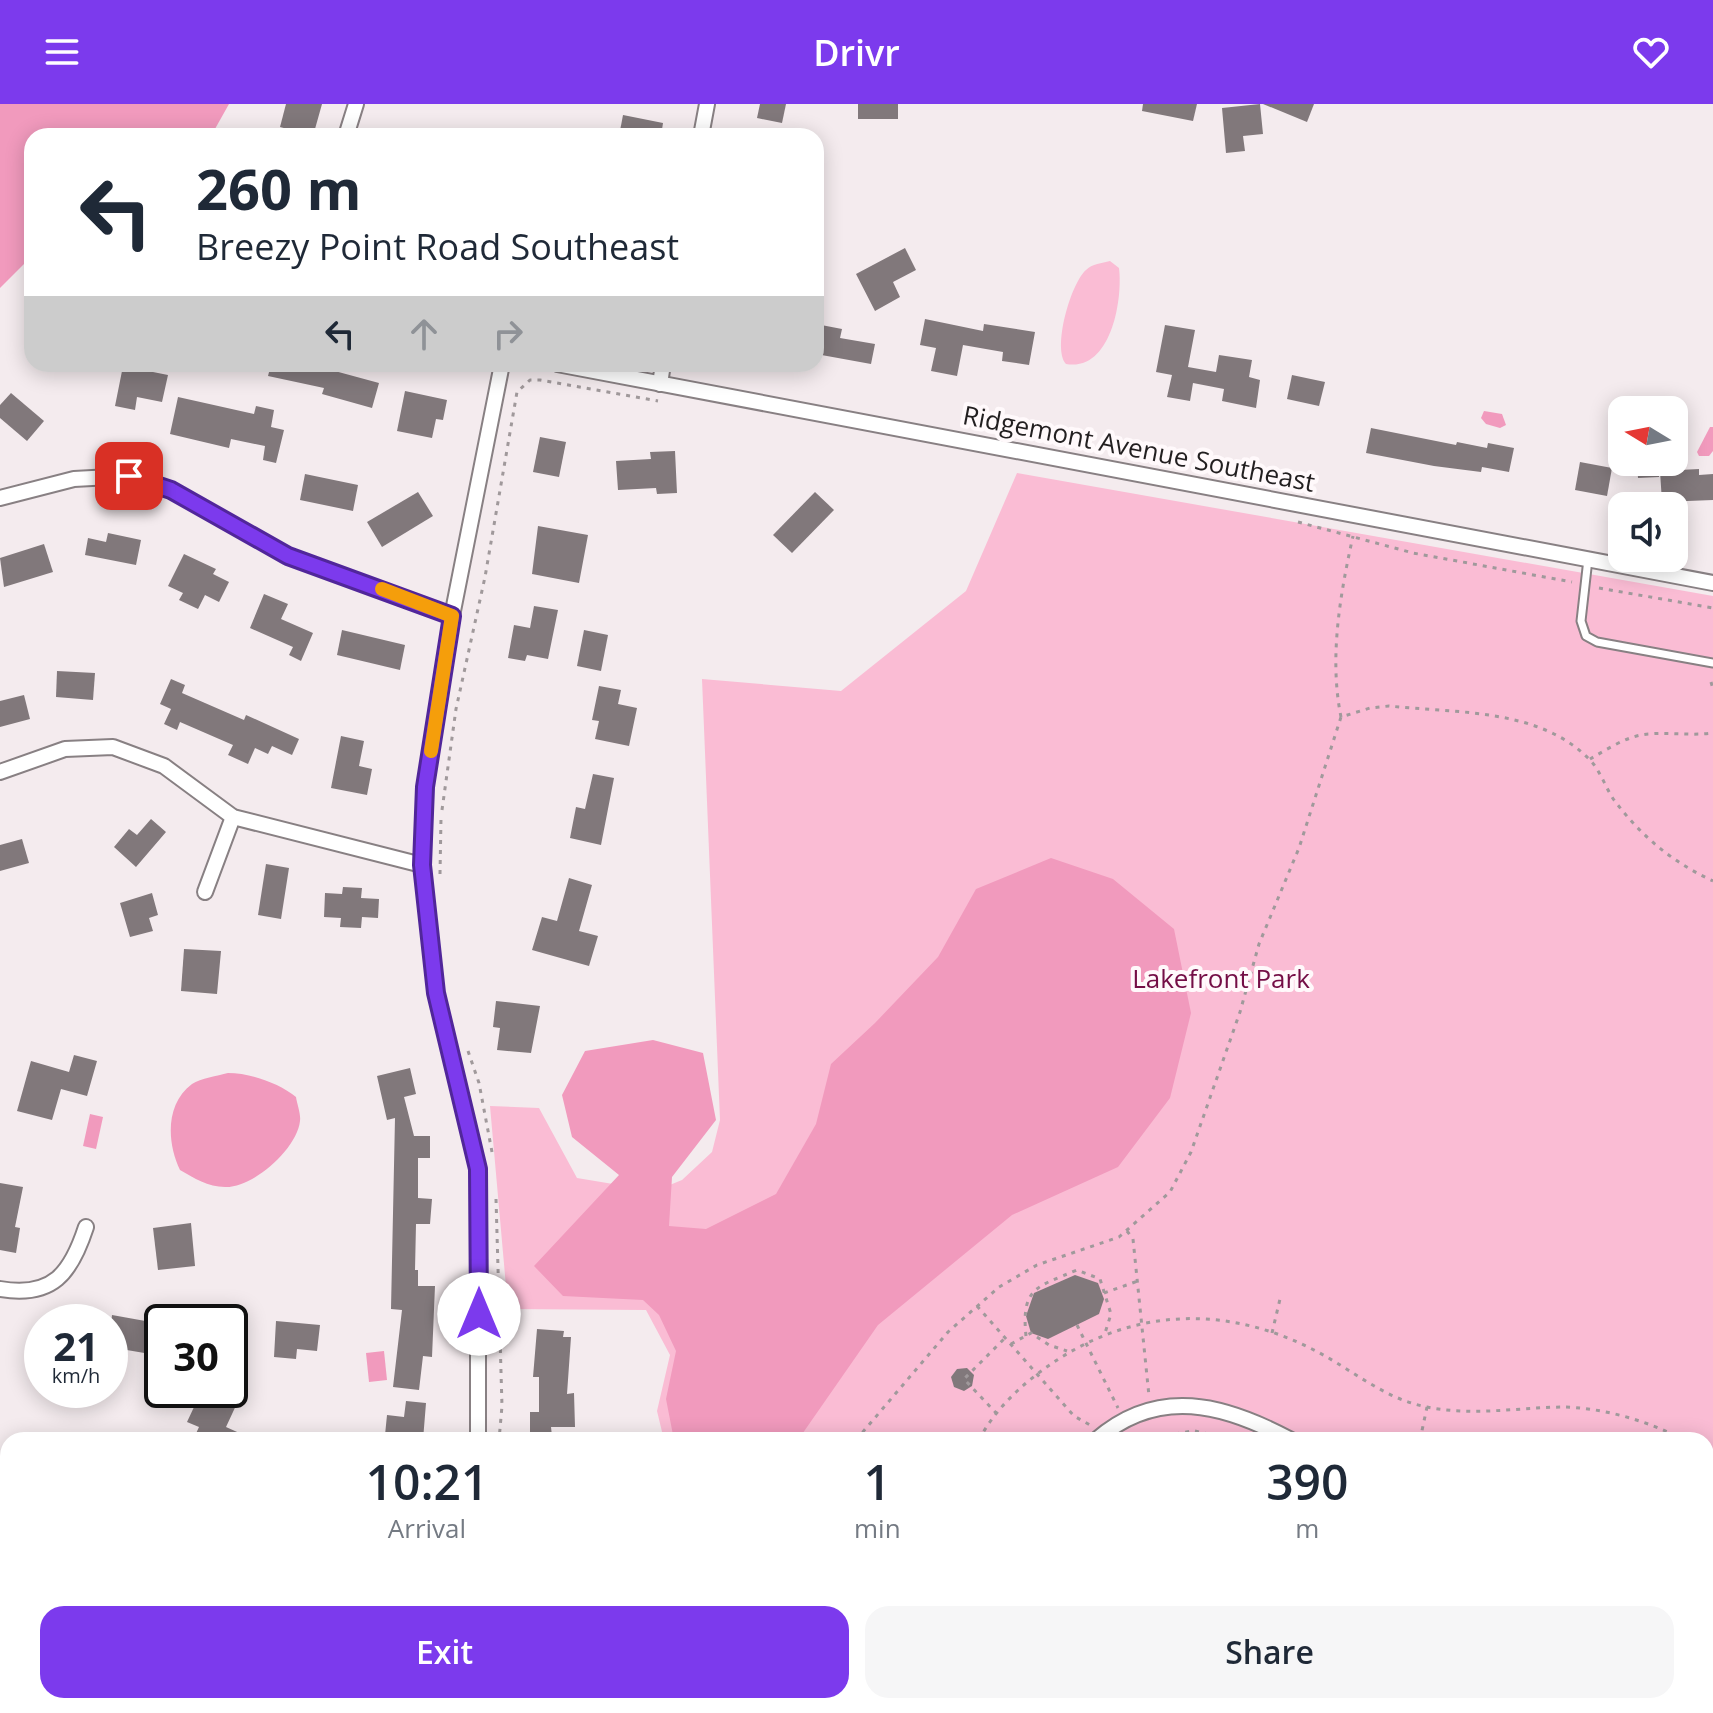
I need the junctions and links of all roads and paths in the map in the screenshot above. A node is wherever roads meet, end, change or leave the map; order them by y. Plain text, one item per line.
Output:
1 (356, 104) edge
2 (707, 104) edge
3 (348, 128) edge
4 (702, 128) edge
5 (500, 372) edge
6 (598, 372) edge
7 (662, 372) edge
8 (660, 384) junction
9 (667, 403) dead end
10 (0, 498) edge
11 (1297, 522) dead end
12 (1353, 536) junction
13 (1589, 557) junction
14 (1713, 583) edge
15 (1584, 584) junction
16 (1713, 608) edge
17 (452, 616) junction
18 (1713, 663) edge
19 (1711, 682) edge
20 (1713, 689) edge
21 (1341, 717) junction
22 (1713, 733) edge
23 (1590, 759) junction
24 (0, 772) edge
25 (233, 817) junction
26 (422, 865) junction
27 (1713, 881) edge
28 (440, 884) dead end
29 (205, 892) dead end
30 (466, 1046) dead end
31 (492, 1153) dead end
32 (495, 1195) dead end
33 (86, 1227) dead end
34 (1127, 1231) junction
35 (1138, 1281) junction
36 (0, 1289) edge
37 (1104, 1293) junction
38 (1280, 1299) dead end
39 (977, 1306) junction
40 (1144, 1323) junction
41 (1077, 1325) dead end
42 (1105, 1333) junction
43 (1272, 1333) junction
44 (1026, 1336) junction
45 (1005, 1338) junction
46 (1086, 1341) junction
47 (1011, 1344) junction
48 (1069, 1351) junction
49 (1037, 1374) junction
50 (1148, 1398) dead end
51 (1427, 1407) junction
52 (1128, 1410) dead end
53 (1120, 1412) junction
54 (997, 1414) junction
55 (1113, 1415) dead end
56 (1102, 1420) dead end
57 (1191, 1431) joint
58 (478, 1432) edge
59 (500, 1432) edge
60 (863, 1432) edge
61 (985, 1432) edge
62 (1105, 1432) edge
63 (1186, 1432) edge
64 (1196, 1432) edge
65 (1276, 1432) edge
66 (1422, 1432) edge
67 (1664, 1432) edge

1 - 3 street
2 - 4 street
5 - 17 street
6 - 8 street, Ridgemont Avenue Southeast
7 - 8 street
8 - 13 street, Ridgemont Avenue Southeast
9 - 28 path
10 - 17 street
11 - 12 path
12 - 15 path
12 - 21 path
13 - 14 street, Ridgemont Avenue Southeast
13 - 15 lane
15 - 16 path
15 - 18 lane
17 - 26 street
19 - 20 path
21 - 23 path
21 - 34 path
22 - 23 path
23 - 27 path
24 - 25 street
25 - 26 street
25 - 29 street
26 - 58 street
30 - 31 path
32 - 59 path
33 - 36 street
34 - 35 path
34 - 39 path
35 - 37 path
35 - 40 path
37 - 42 path
37 - 44 path
38 - 43 path
39 - 45 path
39 - 60 path
40 - 42 path
40 - 43 path
40 - 50 path
41 - 46 path
42 - 46 path
43 - 51 path
44 - 47 path
44 - 48 path
45 - 47 path
45 - 54 path
46 - 48 path
46 - 53 path
47 - 49 path
48 - 49 path
49 - 54 path
49 - 56 path
51 - 66 path
51 - 67 path
52 - 53 path
53 - 55 path
54 - 61 path
57 - 63 path
57 - 64 path
62 - 65 street

